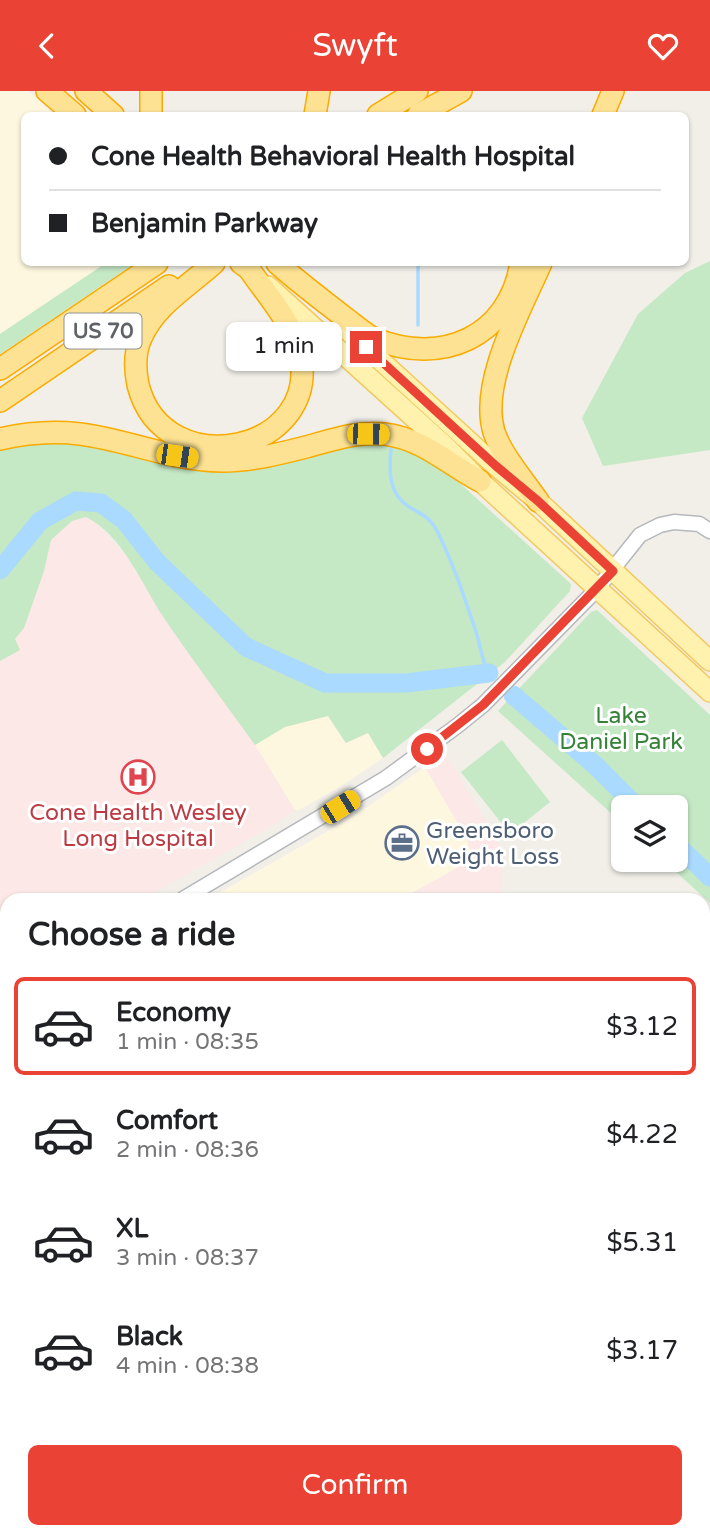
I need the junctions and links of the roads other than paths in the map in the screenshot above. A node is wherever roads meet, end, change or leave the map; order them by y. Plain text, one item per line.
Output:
1 (47, 91) edge
2 (86, 91) edge
3 (151, 91) edge
4 (319, 91) edge
5 (417, 91) edge
6 (461, 91) edge
7 (613, 91) edge
8 (72, 112) edge
9 (110, 112) edge
10 (150, 112) edge
11 (316, 112) edge
12 (383, 112) edge
13 (423, 112) edge
14 (604, 112) edge
15 (153, 266) edge
16 (202, 266) edge
17 (210, 266) edge
18 (245, 266) edge
19 (280, 266) edge
20 (520, 266) edge
21 (540, 266) edge
22 (295, 279) junction
23 (0, 369) edge
24 (0, 401) edge
25 (0, 439) edge
26 (480, 481) junction
27 (538, 501) junction
28 (710, 531) edge
29 (613, 571) junction
30 (597, 589) junction
31 (710, 661) edge
32 (710, 692) edge
33 (193, 893) edge

1 - 8 highway
2 - 9 highway
3 - 10 highway
4 - 11 highway
5 - 12 highway
6 - 13 highway
7 - 14 highway
15 - 23 highway, US 70
16 - 24 highway, US 70
17 - 18 highway
18 - 26 main road
19 - 22 highway
20 - 22 highway
21 - 27 highway
22 - 27 main road
25 - 26 highway
26 - 30 main road
27 - 29 main road
28 - 29 street
29 - 30 street
29 - 31 main road
30 - 32 main road
30 - 33 street

